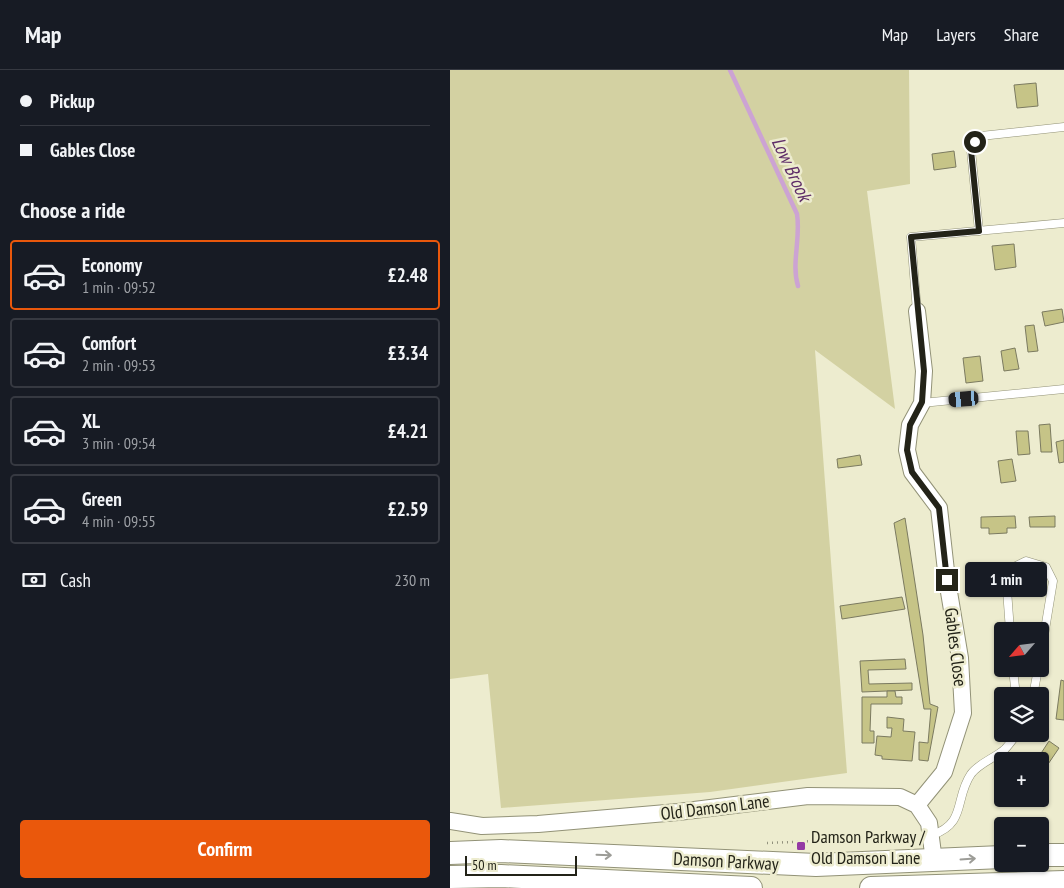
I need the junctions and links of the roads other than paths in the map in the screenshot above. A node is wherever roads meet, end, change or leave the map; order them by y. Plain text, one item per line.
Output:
1 (1064, 127) edge
2 (1064, 223) edge
3 (979, 231) junction
4 (917, 310) joint
5 (1064, 389) edge
6 (922, 402) junction
7 (1009, 622) edge
8 (1046, 622) edge
9 (1011, 742) edge
10 (917, 805) junction
11 (450, 821) edge
12 (932, 835) junction
13 (450, 853) edge
14 (1049, 855) edge
15 (1064, 855) edge
16 (994, 857) edge
17 (934, 861) junction
18 (450, 877) edge
19 (1064, 882) edge
20 (751, 888) edge
21 (871, 888) edge

1 - 3 lane
2 - 3 lane
3 - 4 lane
4 - 6 street, Gables Close
5 - 6 lane
6 - 10 street, Gables Close
7 - 8 lane
9 - 12 lane
10 - 11 street, Old Damson Lane
10 - 12 street
12 - 17 street
13 -> 17 street, Damson Parkway
14 - 15 street
17 -> 16 street, Damson Parkway
18 - 20 street, Damson Parkway
19 - 21 street

